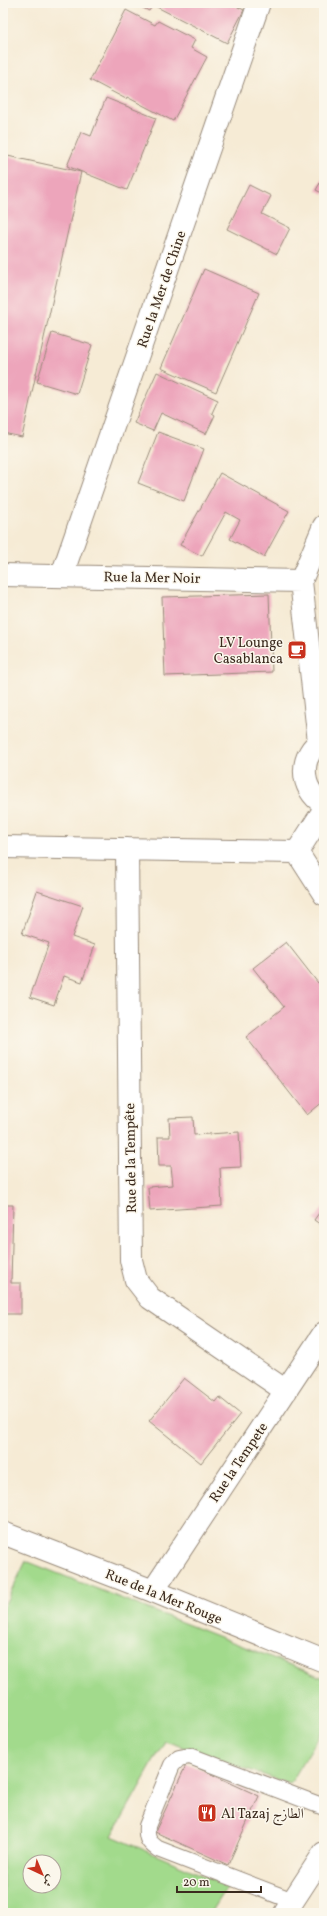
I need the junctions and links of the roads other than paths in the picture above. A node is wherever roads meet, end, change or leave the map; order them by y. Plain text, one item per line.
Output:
1 (259, 3) edge
2 (324, 526) edge
3 (3, 575) edge
4 (62, 575) junction
5 (301, 581) junction
6 (321, 741) edge
7 (324, 804) edge
8 (324, 810) edge
9 (3, 847) edge
10 (127, 849) junction
11 (297, 852) junction
12 (324, 894) edge
13 (324, 1333) edge
14 (286, 1391) junction
15 (3, 1532) edge
16 (152, 1590) junction
17 (324, 1661) edge
18 (324, 1807) edge
19 (324, 1853) edge
20 (289, 1907) edge

1 - 4 street, Rue la Mer de Chine
2 - 5 street
3 - 4 street, Rue la Mer Noir
4 - 5 street, Rue la Mer Noir
5 - 6 street
6 - 7 street
8 - 11 street
9 - 10 street
10 - 11 street
10 - 14 street, Rue de la Tempête
11 - 12 street
13 - 14 street, Rue la Tempete
14 - 16 street, Rue la Tempete
15 - 16 street, Rue de la Mer Rouge
16 - 17 street, Rue de la Mer Rouge
18 - 20 lane
19 - 20 street

